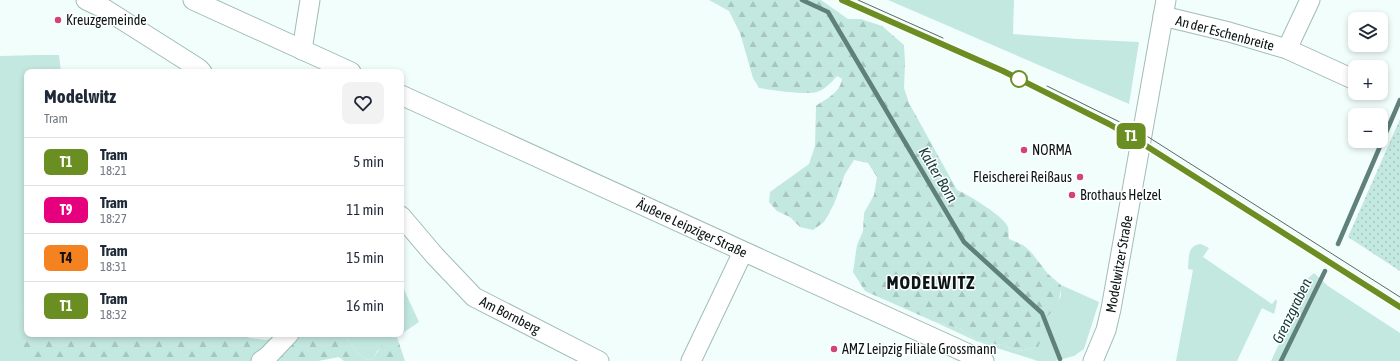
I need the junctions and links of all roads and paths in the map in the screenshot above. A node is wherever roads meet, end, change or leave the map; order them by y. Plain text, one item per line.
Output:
1 (86, 0) edge
2 (193, 0) edge
3 (310, 0) edge
4 (1310, 0) edge
5 (1164, 8) edge
6 (1287, 49) junction
7 (302, 50) junction
8 (199, 69) edge
9 (344, 69) edge
10 (1348, 77) edge
11 (404, 96) edge
12 (404, 220) edge
13 (744, 252) junction
14 (286, 337) edge
15 (261, 361) edge
16 (599, 361) edge
17 (691, 361) edge
18 (984, 361) edge
19 (1093, 361) edge

1 - 8 street
2 - 7 street
3 - 7 street
4 - 6 street, An der Eschenbreite
5 - 6 street, An der Eschenbreite
5 - 19 street, Modelwitzer Straße
6 - 10 street, An der Eschenbreite
7 - 9 street
11 - 13 street, Äußere Leipziger Straße
12 - 16 street, Am Bornberg
13 - 17 street
13 - 18 street, Äußere Leipziger Straße
14 - 15 street

